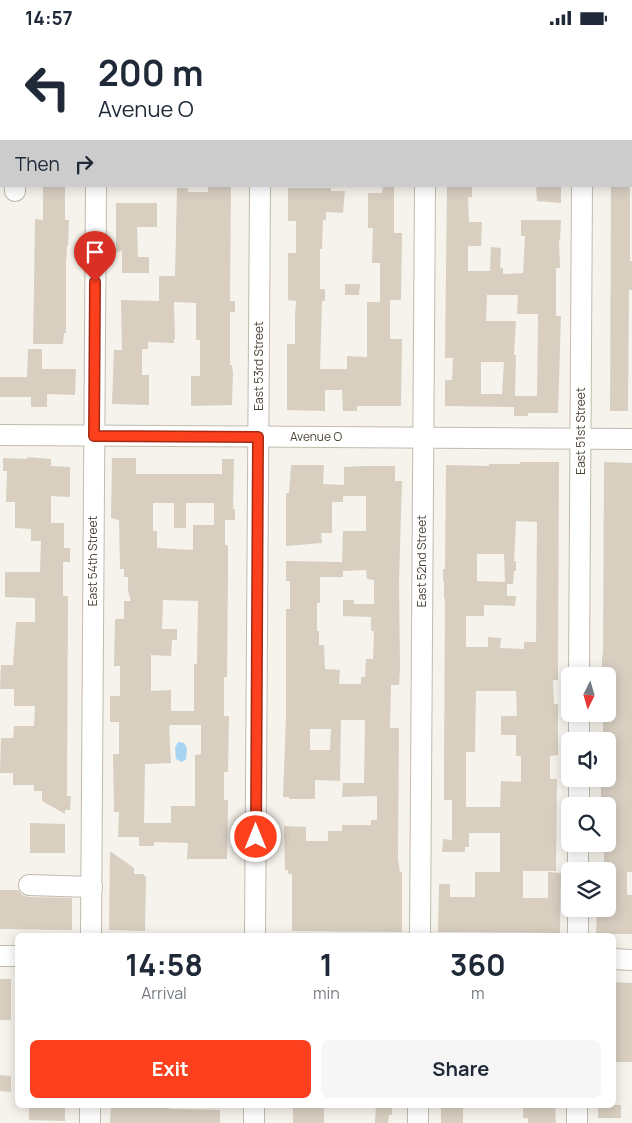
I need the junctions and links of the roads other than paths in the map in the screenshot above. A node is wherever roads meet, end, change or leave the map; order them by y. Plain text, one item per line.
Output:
1 (96, 187) edge
2 (260, 187) edge
3 (424, 187) edge
4 (582, 187) edge
5 (0, 435) edge
6 (94, 436) junction
7 (258, 437) junction
8 (423, 438) junction
9 (581, 439) junction
10 (632, 439) edge
11 (579, 667) edge
12 (29, 885) dead end
13 (92, 887) junction
14 (578, 917) edge
15 (91, 933) edge
16 (256, 933) edge
17 (420, 933) edge
18 (578, 933) edge
19 (0, 956) edge
20 (15, 956) edge
21 (616, 959) edge
22 (632, 959) edge
23 (90, 1108) edge
24 (254, 1108) edge
25 (418, 1108) edge
26 (577, 1108) edge
27 (90, 1123) edge
28 (254, 1123) edge
29 (418, 1123) edge
30 (577, 1123) edge

1 - 6 street, East 54th Street
2 - 7 street, East 53rd Street
3 - 8 street, East 52nd Street
4 - 9 street, East 51st Street
5 - 6 street, Avenue O
6 - 7 street, Avenue O
6 - 13 street, East 54th Street
7 - 8 street, Avenue O
7 - 16 street, East 53rd Street
8 - 9 street, Avenue O
8 - 17 street, East 52nd Street
9 - 10 street, Avenue O
9 - 11 street, East 51st Street
12 - 13 street
13 - 15 street, East 54th Street
14 - 18 street
19 - 20 street
21 - 22 street
23 - 27 street
24 - 28 street
25 - 29 street
26 - 30 street

